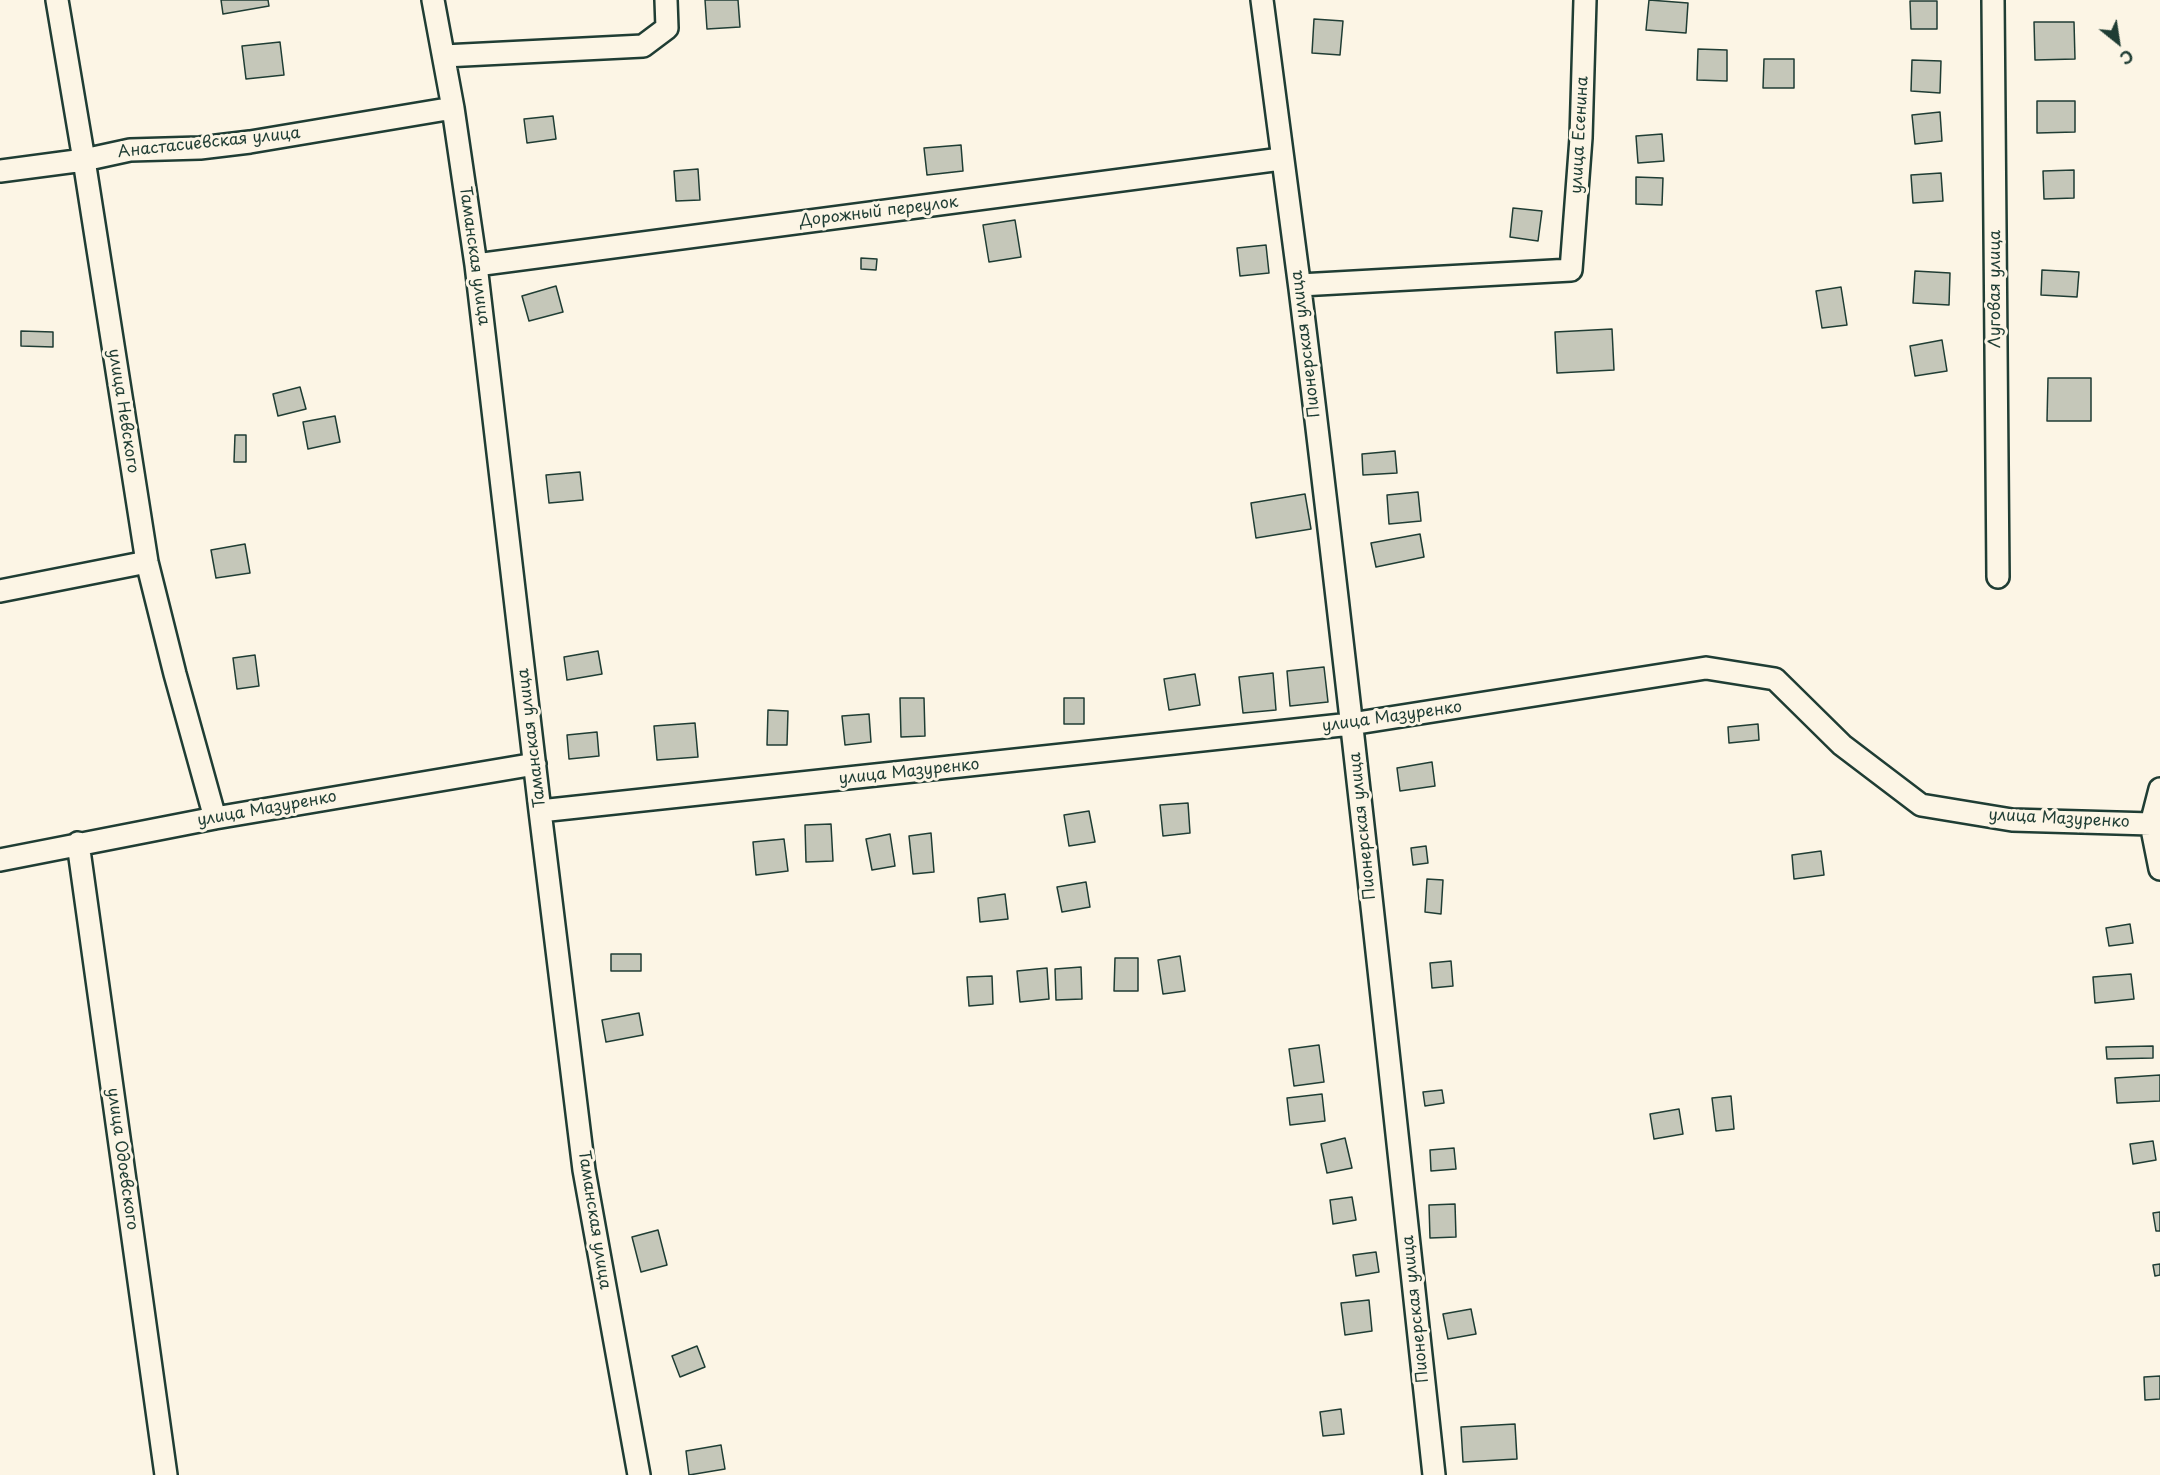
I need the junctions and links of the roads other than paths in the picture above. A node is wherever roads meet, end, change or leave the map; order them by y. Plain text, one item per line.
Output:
1 (57, 0) edge
2 (433, 0) edge
3 (666, 0) edge
4 (1262, 0) edge
5 (1585, 0) edge
6 (1993, 0) edge
7 (444, 56) junction
8 (453, 108) junction
9 (1281, 159) junction
10 (84, 160) junction
11 (0, 171) edge
12 (476, 265) junction
13 (1300, 285) junction
14 (147, 562) junction
15 (1998, 577) dead end
16 (0, 591) edge
17 (1351, 724) junction
18 (535, 764) junction
19 (2160, 789) edge
20 (540, 812) junction
21 (216, 818) junction
22 (2151, 824) junction
23 (78, 843) junction
24 (0, 860) edge
25 (2160, 868) edge
26 (166, 1475) edge
27 (639, 1475) edge
28 (1434, 1475) edge

1 - 10 street, улица Невского
2 - 7 street, Таманская улица
3 - 7 street
4 - 9 street, Пионерская улица
5 - 13 street, улица Есенина
6 - 15 street, Луговая улица
7 - 8 street, Таманская улица
8 - 10 street, Анастасиевская улица
8 - 12 street, Таманская улица
9 - 12 street, Дорожный переулок
9 - 13 street, Пионерская улица
10 - 11 street, Анастасиевская улица
10 - 14 street, улица Невского
12 - 18 street, Таманская улица
13 - 17 street, Пионерская улица
14 - 16 street
14 - 21 street, улица Невского
17 - 20 street, улица Мазуренко
17 - 22 street, улица Мазуренко
17 - 28 street, Пионерская улица
18 - 20 street, Таманская улица
18 - 21 street, улица Мазуренко
19 - 22 street
20 - 27 street, Таманская улица
21 - 23 street, улица Мазуренко
22 - 25 street, улица Мазуренко
23 - 24 street, улица Мазуренко
23 - 26 street, улица Одоевского

